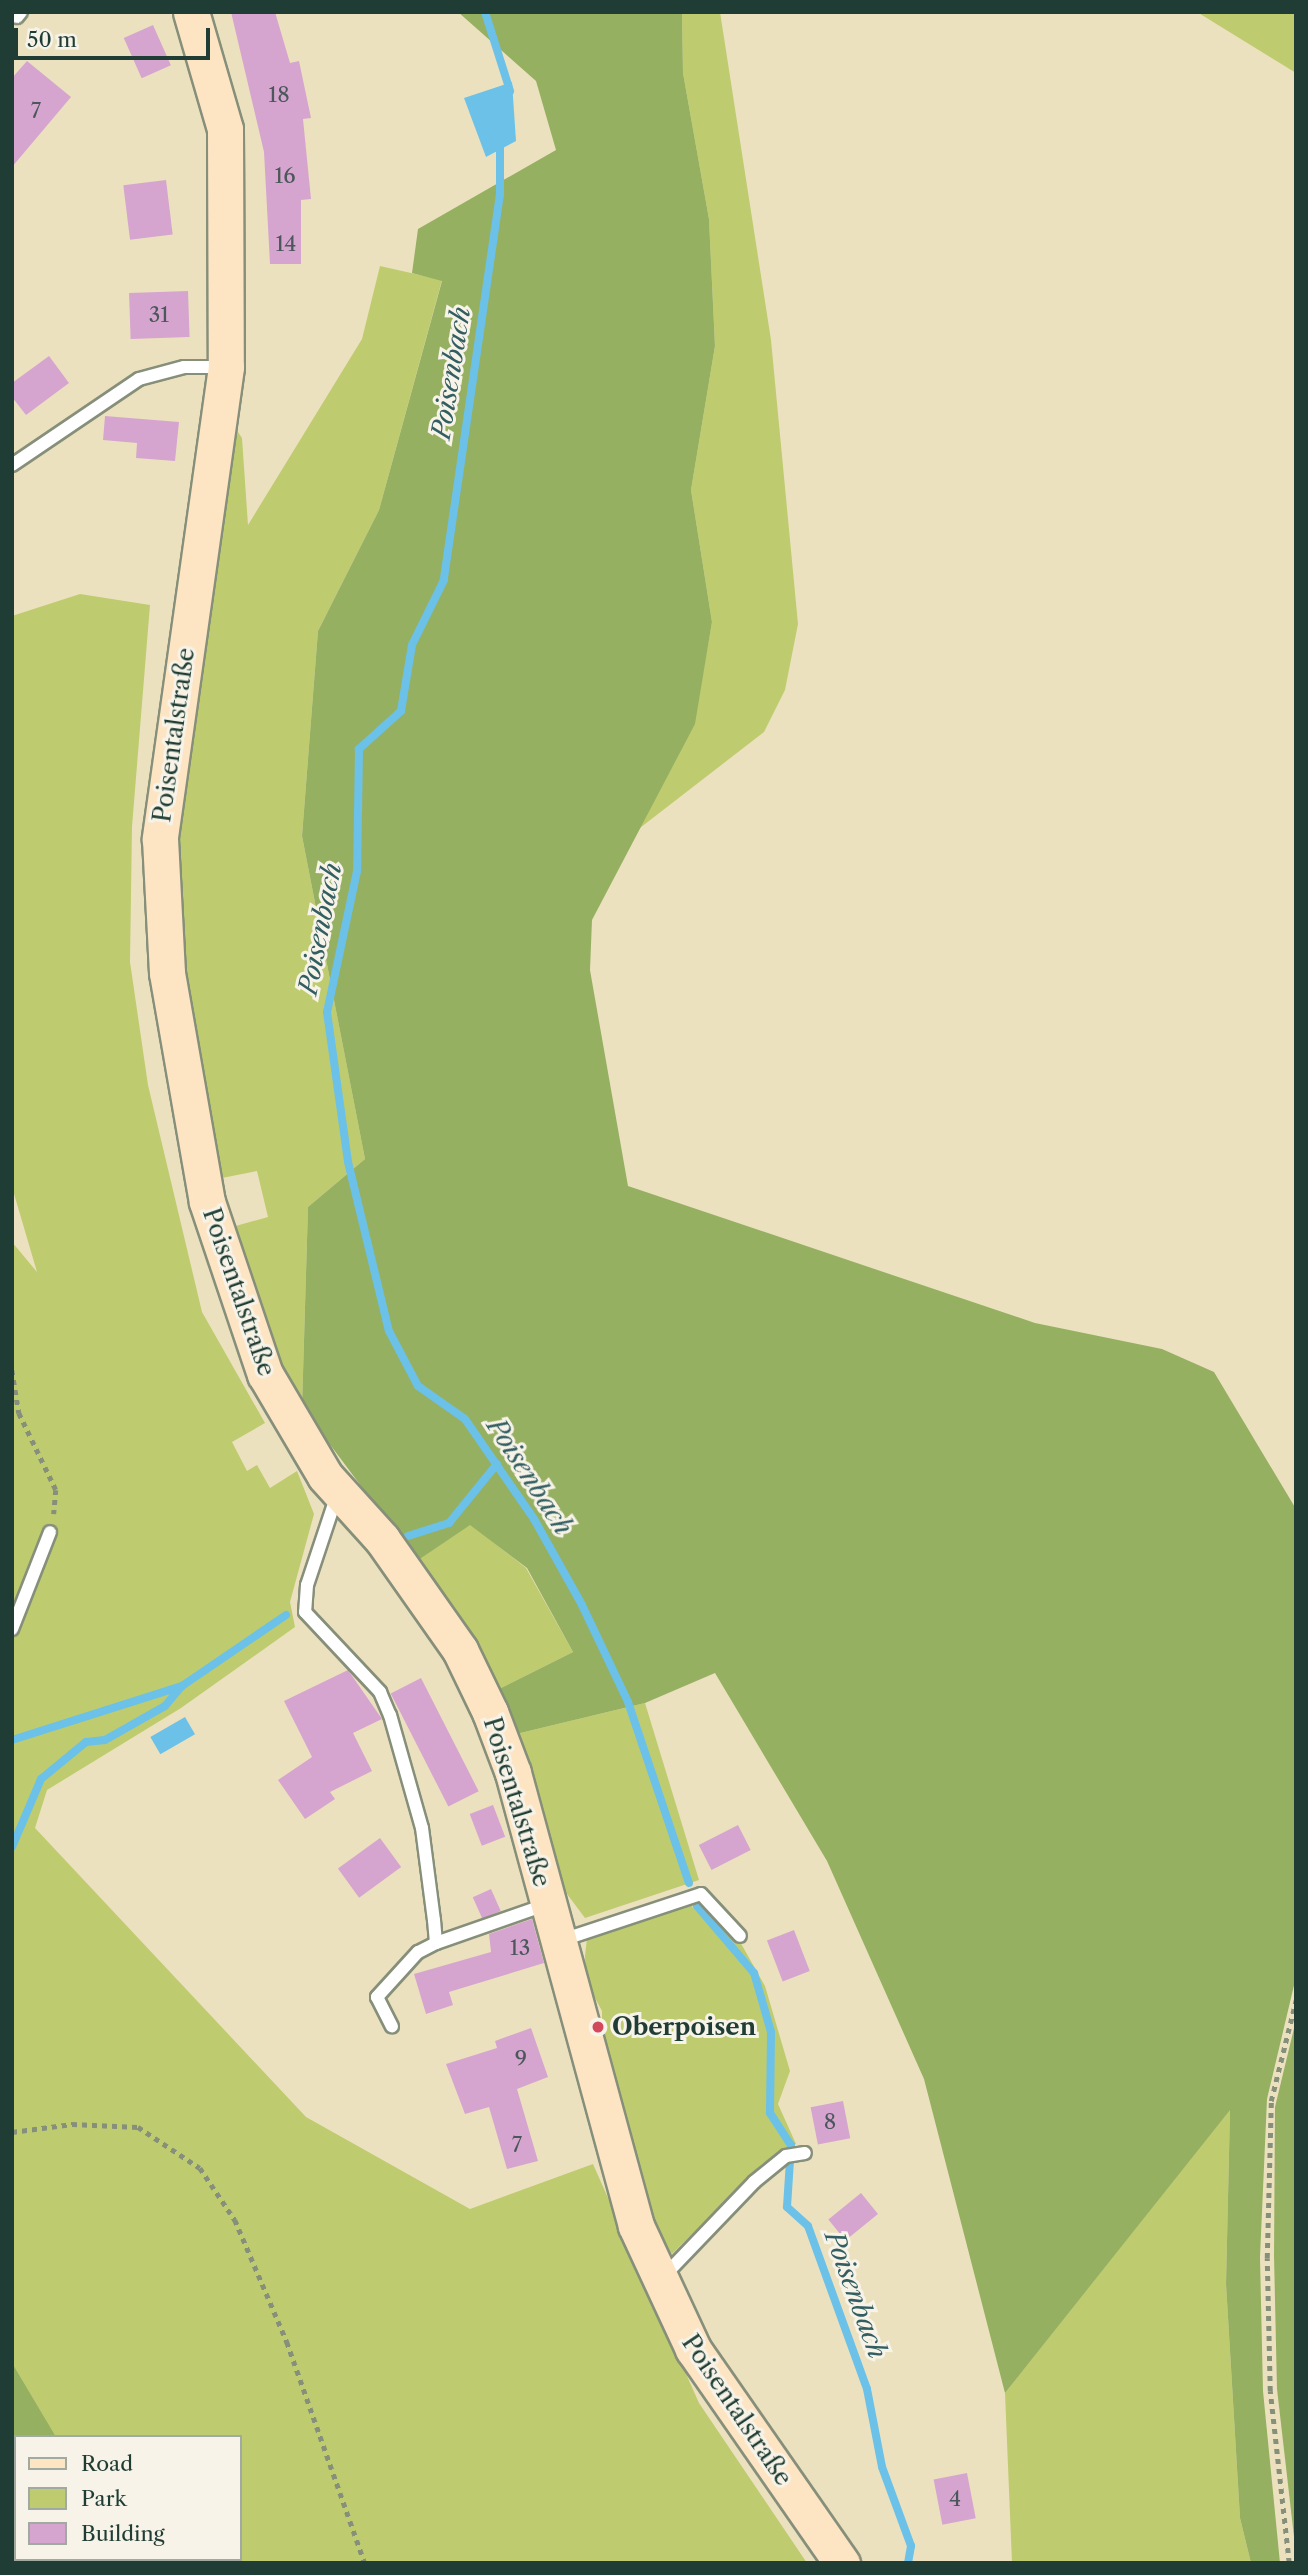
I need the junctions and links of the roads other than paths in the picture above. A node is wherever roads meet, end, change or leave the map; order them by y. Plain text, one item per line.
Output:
1 (191, 12) edge
2 (226, 367) junction
3 (12, 465) edge
4 (338, 1492) junction
5 (50, 1532) road end
6 (12, 1629) edge
7 (549, 1903) junction
8 (740, 1936) dead end
9 (559, 1941) junction
10 (436, 1943) junction
11 (392, 2026) dead end
12 (805, 2152) dead end
13 (660, 2280) junction
14 (842, 2563) edge

1 - 2 main road, Poisentalstraße
2 - 3 lane
2 - 4 main road, Poisentalstraße
4 - 7 main road, Poisentalstraße
4 - 10 lane
5 - 6 lane
7 - 9 main road, Poisentalstraße
7 - 10 lane
8 - 9 lane
9 - 13 main road, Poisentalstraße
10 - 11 lane
12 - 13 lane
13 - 14 main road, Poisentalstraße

